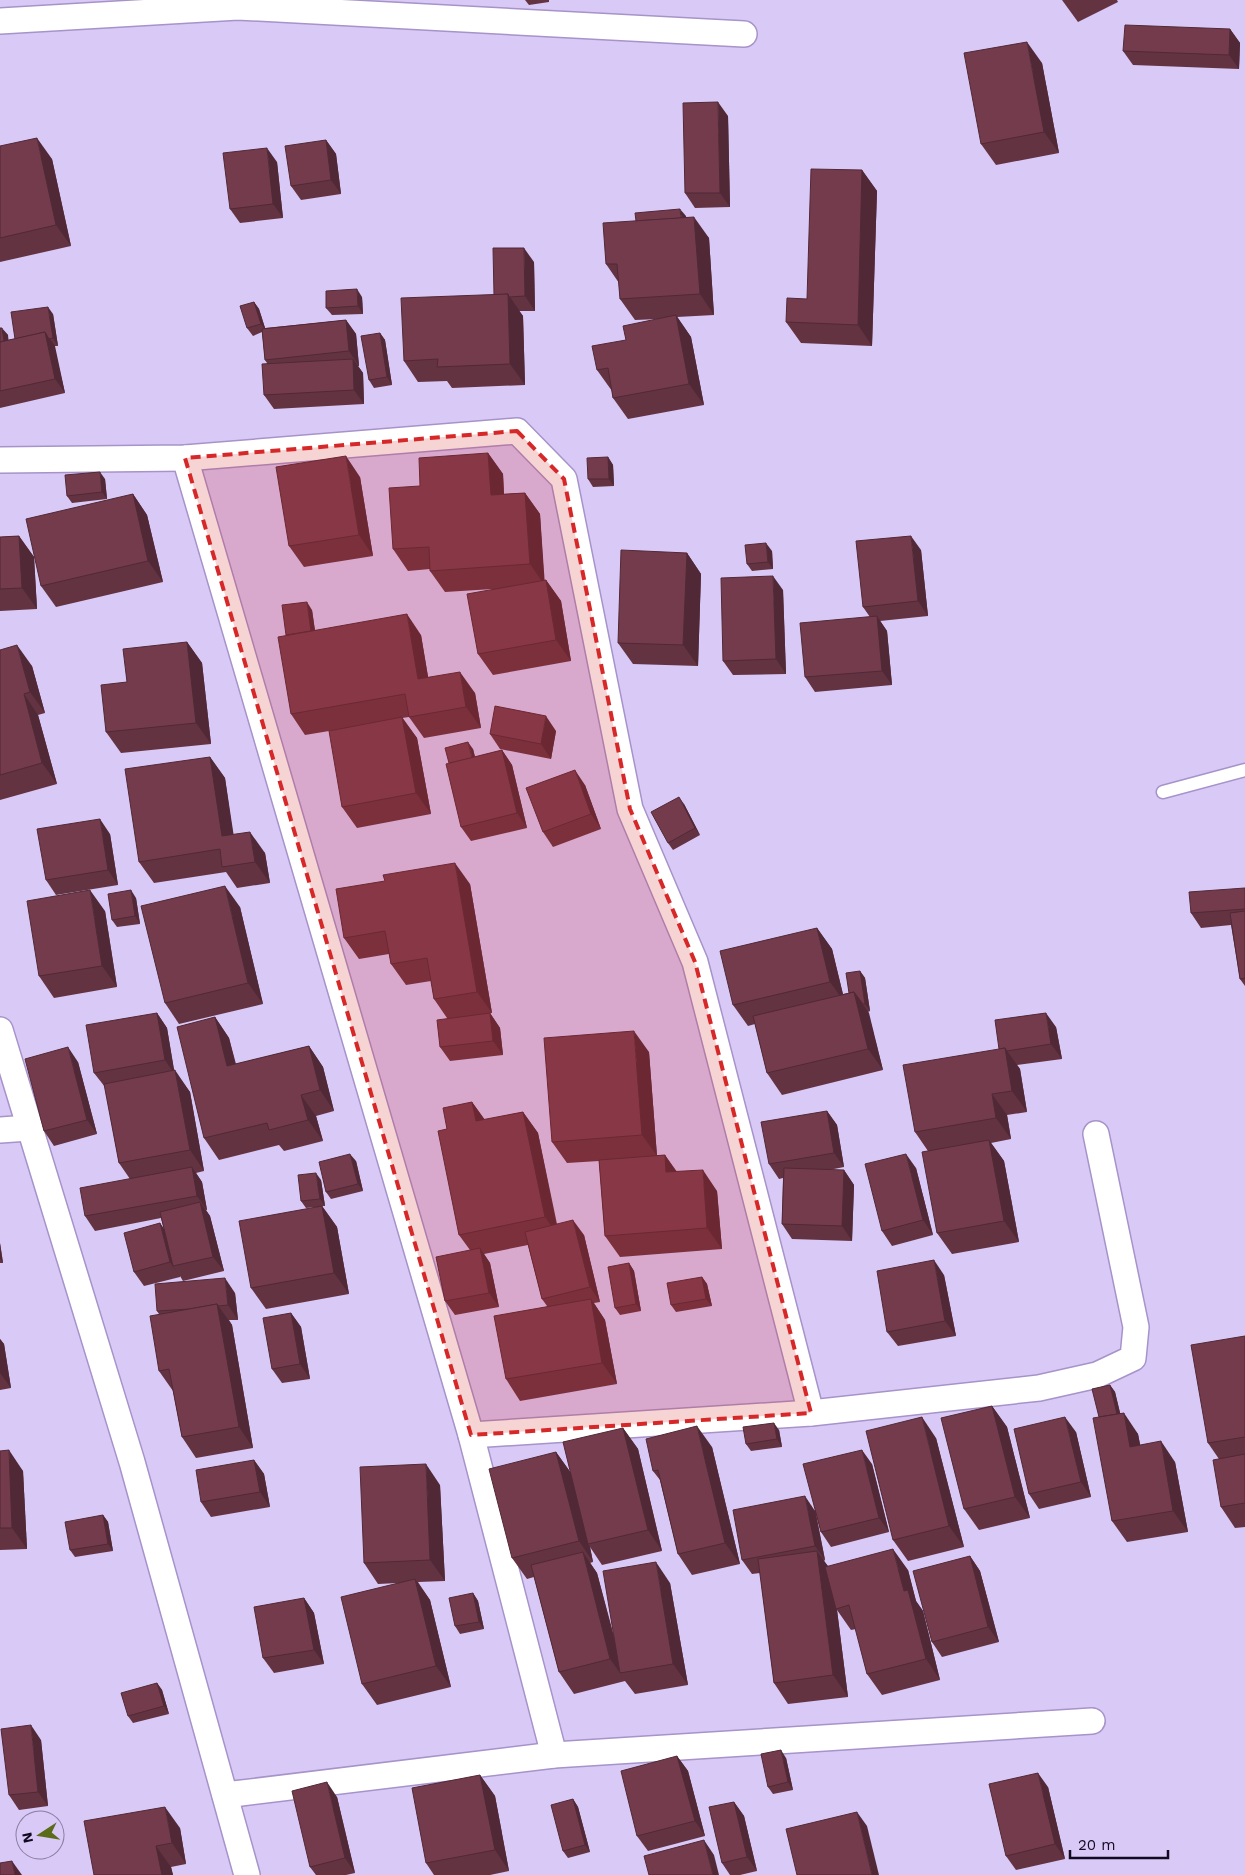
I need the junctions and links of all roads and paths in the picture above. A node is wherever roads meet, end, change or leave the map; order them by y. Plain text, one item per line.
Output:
1 (0, 21) edge
2 (744, 34) dead end
3 (184, 458) junction
4 (0, 460) edge
5 (1245, 770) edge
6 (1163, 792) dead end
7 (0, 1030) edge
8 (29, 1128) junction
9 (0, 1130) edge
10 (1096, 1134) dead end
11 (811, 1413) junction
12 (471, 1435) junction
13 (1092, 1720) dead end
14 (554, 1755) junction
15 (226, 1795) junction
16 (247, 1875) edge

1 - 2 street
3 - 4 street
3 - 11 street
3 - 12 street
5 - 6 lane
7 - 8 street
8 - 9 street
8 - 15 street
10 - 11 street
11 - 12 street
12 - 14 street
13 - 14 street
14 - 15 street
15 - 16 street

